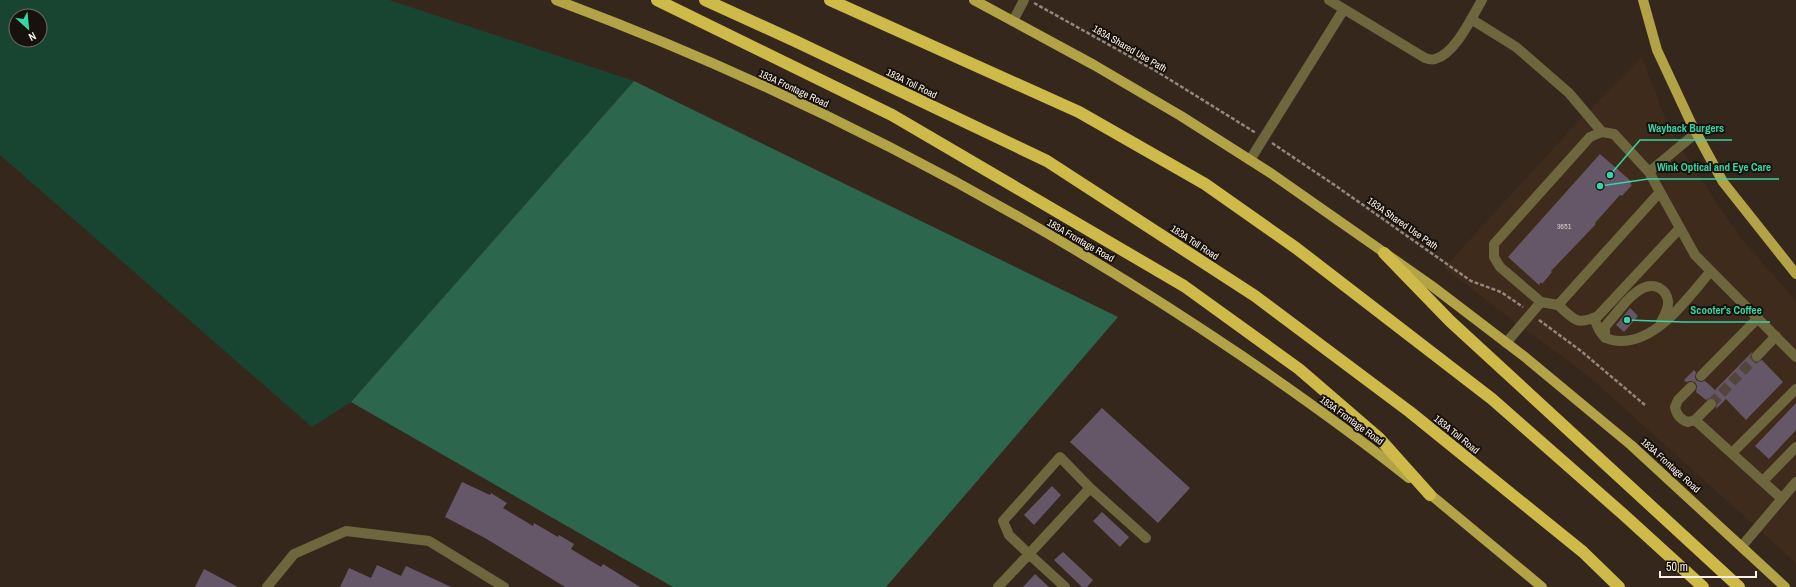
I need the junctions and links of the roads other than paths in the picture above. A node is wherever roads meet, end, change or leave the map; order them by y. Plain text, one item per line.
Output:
1 (556, 0) edge
2 (658, 0) edge
3 (705, 0) edge
4 (830, 0) edge
5 (974, 0) edge
6 (1024, 0) edge
7 (1330, 0) edge
8 (1482, 0) edge
9 (1643, 0) edge
10 (1344, 9) junction
11 (1472, 19) junction
12 (1013, 21) junction
13 (1602, 132) junction
14 (1696, 133) junction
15 (1250, 160) junction
16 (1648, 172) junction
17 (1660, 192) junction
18 (1680, 228) junction
19 (1384, 253) junction
20 (1711, 271) junction
21 (1796, 274) edge
22 (1541, 302) junction
23 (1558, 305) junction
24 (1594, 318) junction
25 (1758, 318) junction
26 (1652, 332) junction
27 (1776, 336) junction
28 (1605, 338) junction
29 (1506, 343) junction
30 (1757, 356) tunnel mouth
31 (1796, 357) edge
32 (1701, 376) dead end
33 (1691, 387) dead end
34 (1796, 390) edge
35 (1711, 404) tunnel mouth
36 (1695, 420) junction
37 (1796, 447) edge
38 (1732, 453) junction
39 (1763, 481) junction
40 (1796, 483) edge
41 (1090, 488) junction
42 (1430, 494) junction
43 (1781, 498) junction
44 (1146, 538) dead end
45 (1742, 546) junction
46 (1029, 554) junction
47 (268, 587) edge
48 (504, 587) edge
49 (998, 587) edge
50 (1065, 587) edge
51 (1542, 587) edge
52 (1619, 587) edge
53 (1703, 587) edge
54 (1739, 587) edge
55 (1785, 587) edge

1 - 42 main road, 183A Frontage Road
2 - 42 highway
3 - 52 highway, 183A Toll Road
4 - 53 highway
5 - 12 main road, 183A Frontage Road
6 - 12 street
7 - 10 street
8 - 11 street
9 - 14 main road
10 - 11 street
10 - 15 street
11 - 13 street
12 - 15 main road, 183A Frontage Road
13 - 16 street
13 - 22 street
14 - 16 street
14 - 21 main road
15 - 19 main road, 183A Frontage Road
16 - 17 street
17 - 18 street
17 - 23 street
18 - 20 street
18 - 24 street
19 - 29 main road, 183A Frontage Road
19 - 54 highway
20 - 25 street
20 - 26 street
22 - 23 street
22 - 29 street
23 - 24 street
24 - 28 street
25 - 27 street
25 - 32 street
26 - 28 street
26 - 28 street
27 - 30 street
27 - 31 street
29 - 45 main road, 183A Frontage Road
33 - 36 street
34 - 38 street
35 - 36 street
36 - 38 street
37 - 39 street
38 - 39 street
39 - 43 street
40 - 43 street
41 - 44 street
41 - 46 street
41 - 46 street
42 - 51 main road, 183A Frontage Road
43 - 45 street
45 - 55 main road, 183A Frontage Road
46 - 49 street
46 - 50 street
47 - 48 street

